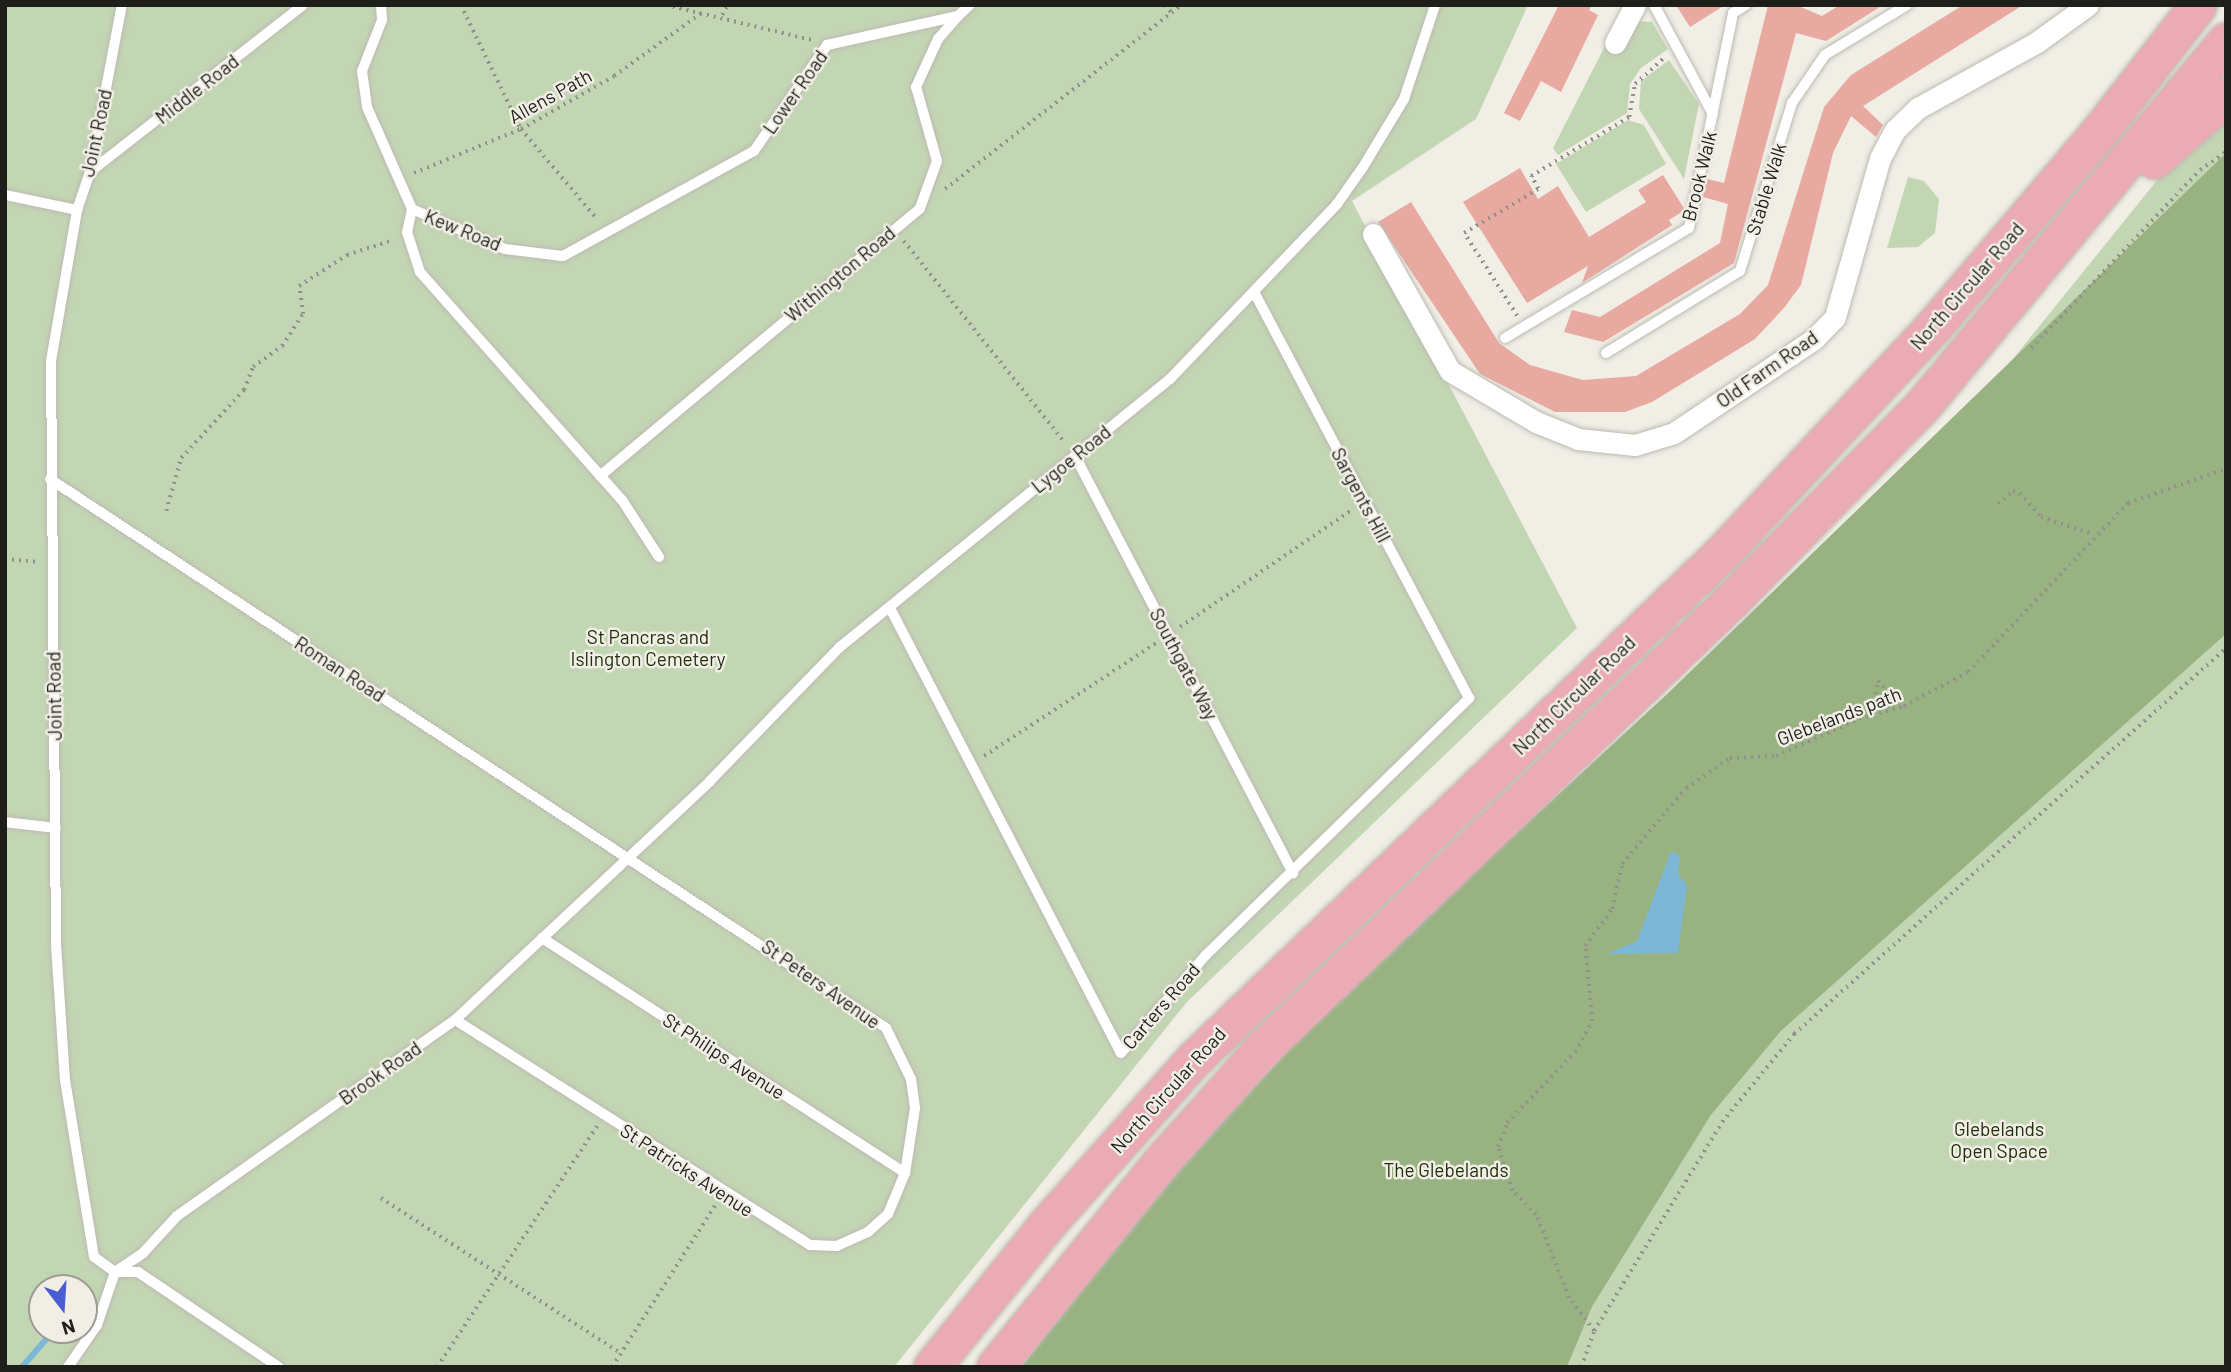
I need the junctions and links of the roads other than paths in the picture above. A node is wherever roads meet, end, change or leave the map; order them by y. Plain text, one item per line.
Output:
1 (122, 5) edge
2 (303, 5) edge
3 (381, 5) edge
4 (970, 5) edge
5 (1435, 5) edge
6 (1635, 5) edge
7 (1654, 5) edge
8 (1746, 5) edge
9 (1907, 5) edge
10 (2088, 5) edge
11 (2198, 5) edge
12 (958, 16) junction
13 (2226, 41) edge
14 (1615, 43) dead end
15 (2226, 96) edge
16 (1713, 114) junction
17 (90, 172) junction
18 (710, 176) joint
19 (5, 195) edge
20 (412, 209) junction
21 (76, 210) junction
22 (1373, 234) dead end
23 (2045, 264) junction
24 (1254, 292) junction
25 (1505, 338) dead end
26 (1606, 353) dead end
27 (1075, 456) junction
28 (600, 476) junction
29 (50, 479) junction
30 (659, 557) dead end
31 (890, 608) junction
32 (1469, 698) joint
33 (5, 822) edge
34 (56, 828) junction
35 (631, 856) junction
36 (1293, 873) junction
37 (542, 939) junction
38 (455, 1020) junction
39 (905, 1173) junction
40 (116, 1272) junction
41 (68, 1367) edge
42 (279, 1367) edge
43 (932, 1367) edge
44 (995, 1367) edge

1 - 17 lane, Joint Road
2 - 17 lane, Middle Road
3 - 20 lane, Kew Road
4 - 12 lane
5 - 24 lane, Lygoe Road
6 - 14 street
7 - 16 lane
8 - 16 lane, Brook Walk
9 - 26 lane, Stable Walk
10 - 22 street, Old Farm Road
11 - 43 highway, North Circular Road
12 - 18 lane, Lower Road
12 - 28 lane, Withington Road
13 - 23 highway, North Circular Road
15 - 23 highway
16 - 25 lane, Brook Walk
17 - 21 lane, Joint Road
18 - 20 lane, Kew Road
19 - 21 lane
20 - 28 lane
21 - 29 lane, Joint Road
23 - 44 highway, North Circular Road
24 - 27 lane, Lygoe Road
24 - 32 lane, Sargents Hill
27 - 31 lane, Lygoe Road
27 - 36 lane, Southgate Way
28 - 30 lane
29 - 34 lane, Joint Road
29 - 35 lane, Roman Road
31 - 35 lane, Lygoe Road
31 - 36 lane, Carters Road
32 - 36 lane, Carters Road
33 - 34 lane
34 - 40 lane, Joint Road
35 - 37 lane, Brook Road
35 - 39 lane, St Peters Avenue
37 - 38 lane, Brook Road
37 - 39 lane, St Philips Avenue
38 - 39 lane, St Patricks Avenue
38 - 40 lane, Brook Road
40 - 41 lane
40 - 42 lane

